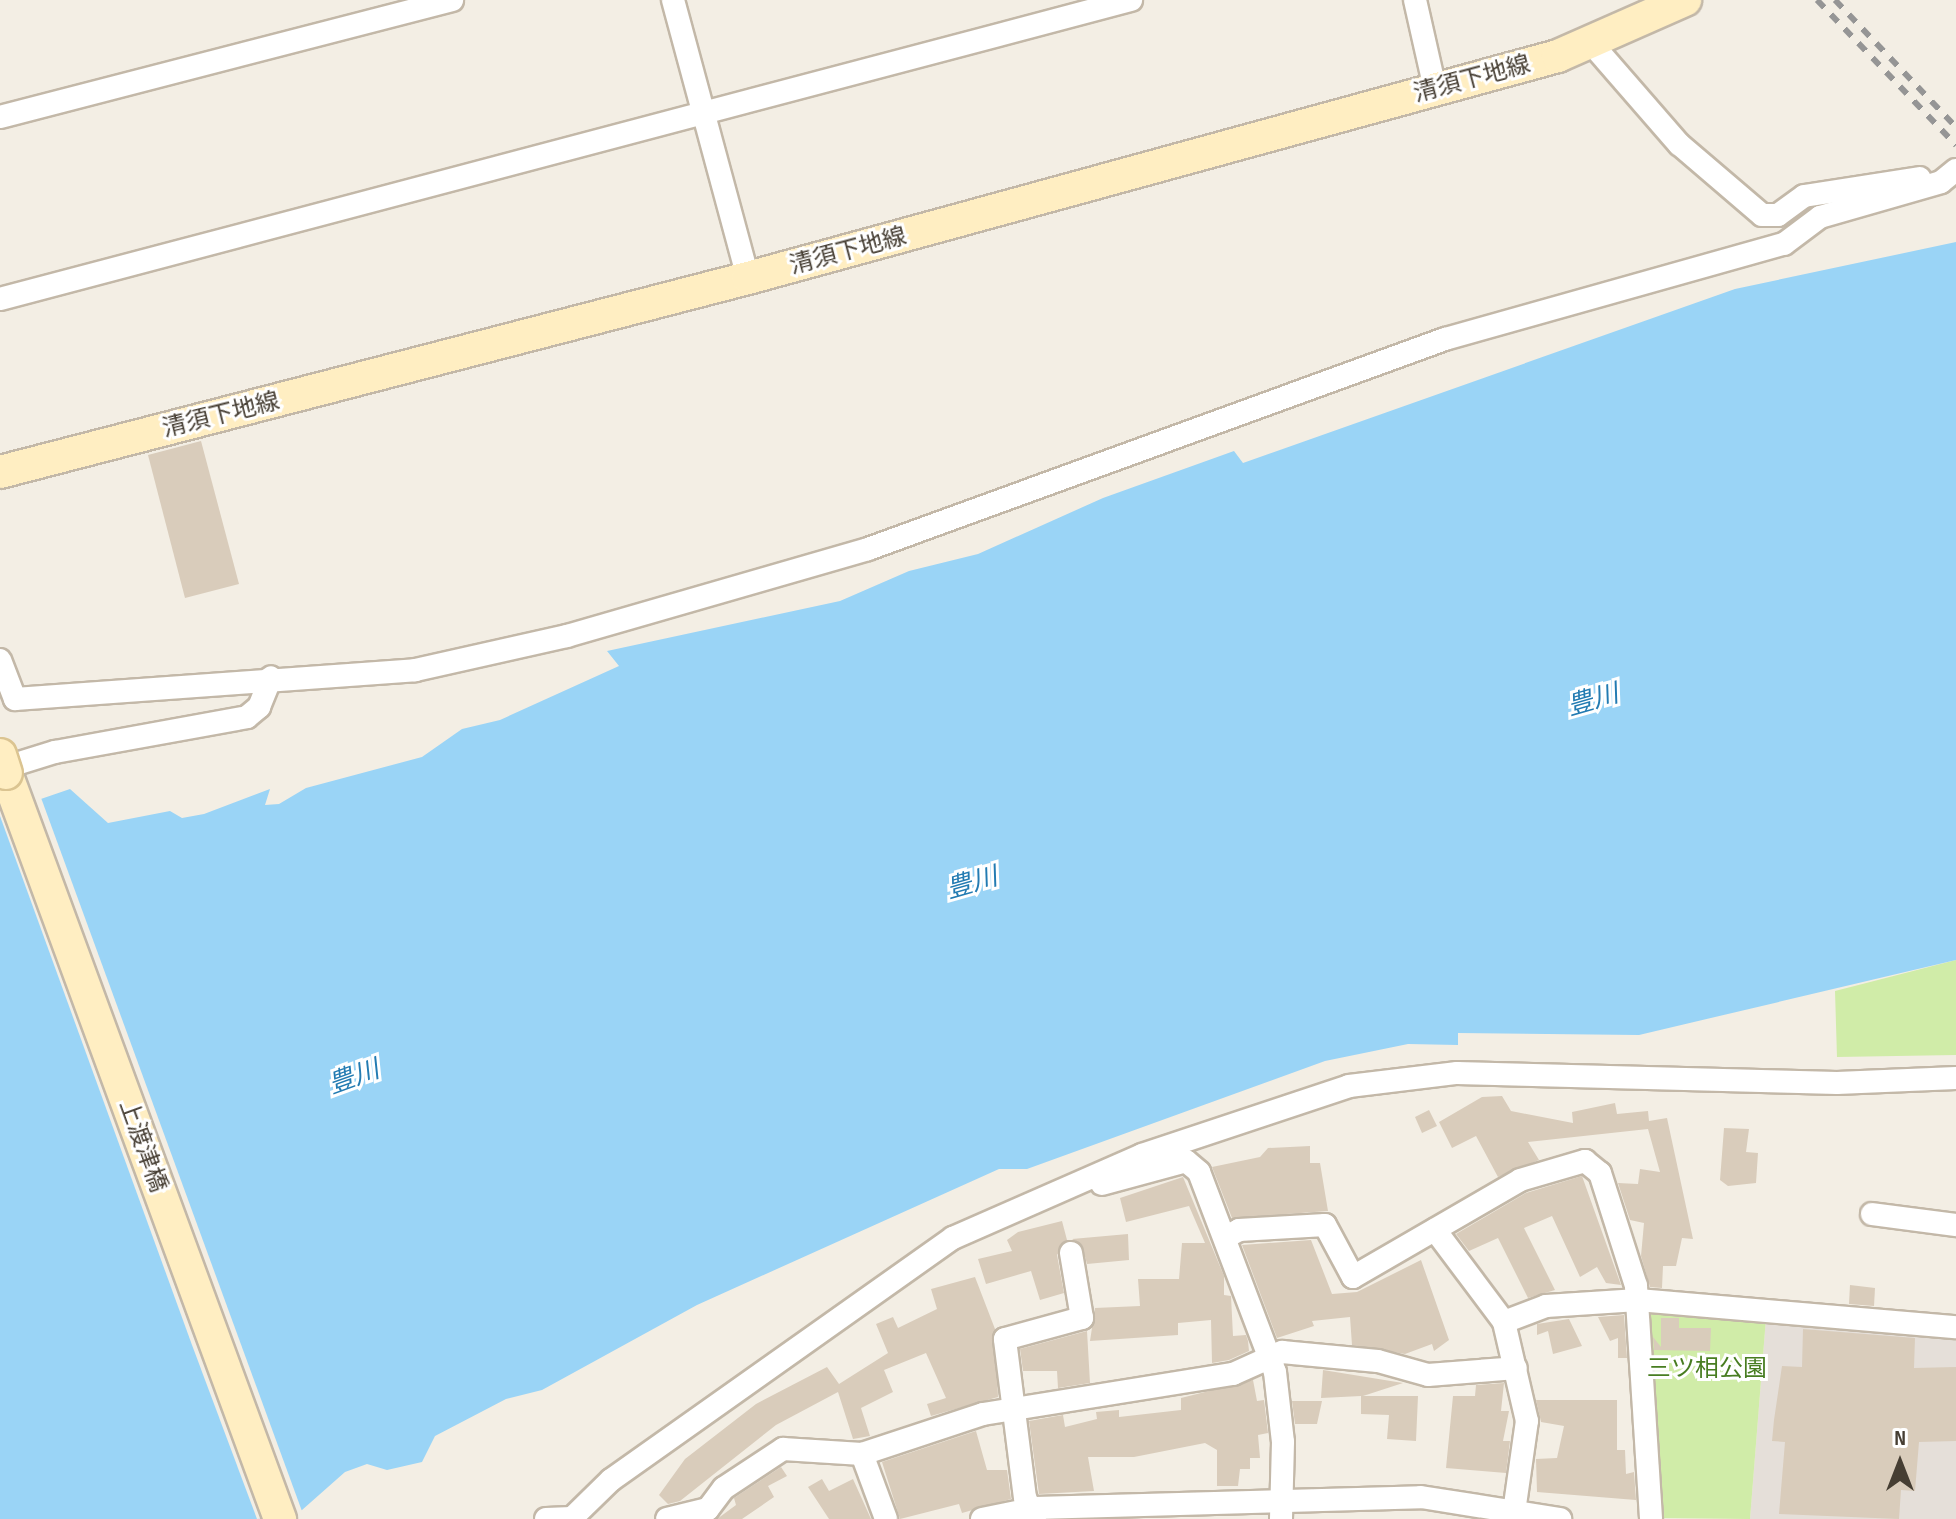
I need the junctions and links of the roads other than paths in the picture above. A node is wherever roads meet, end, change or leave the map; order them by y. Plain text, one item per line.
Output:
1 (452, 0) edge
2 (673, 0) edge
3 (1131, 0) edge
4 (1415, 0) edge
5 (1685, 0) edge
6 (1592, 44) junction
7 (1435, 89) junction
8 (703, 114) junction
9 (0, 117) edge
10 (1948, 176) edge
11 (748, 278) junction
12 (0, 299) edge
13 (0, 472) edge
14 (0, 660) edge
15 (271, 677) junction
16 (3, 766) edge
17 (1956, 1078) edge
18 (1046, 1192) junction
19 (1872, 1214) dead end
20 (1956, 1225) edge
21 (1435, 1230) junction
22 (1226, 1237) junction
23 (1071, 1253) dead end
24 (1638, 1300) junction
25 (1504, 1322) junction
26 (1956, 1327) edge
27 (1271, 1359) junction
28 (1516, 1368) junction
29 (1014, 1408) junction
30 (862, 1454) junction
31 (1281, 1510) edge
32 (710, 1514) edge
33 (1032, 1515) edge
34 (1513, 1517) edge
35 (572, 1518) edge
36 (280, 1519) edge
37 (546, 1519) edge
38 (667, 1519) edge
39 (886, 1519) edge
40 (982, 1519) edge
41 (1560, 1519) edge
42 (1651, 1519) edge

1 - 9 street
2 - 8 street
3 - 8 street
4 - 7 street
5 - 6 main road, 清須下地線
6 - 7 main road, 清須下地線
6 - 10 street
7 - 11 main road, 清須下地線
8 - 11 street
8 - 12 street
10 - 15 street
11 - 13 main road, 清須下地線
14 - 15 street
15 - 16 street
16 - 36 main road, 上渡津橋
17 - 18 street
18 - 22 street
18 - 35 street
19 - 20 street
21 - 22 street
21 - 24 street
21 - 25 street
22 - 27 street
23 - 29 street
24 - 25 street
24 - 26 street
24 - 42 street
25 - 28 street
27 - 28 street
27 - 29 street
27 - 31 street
28 - 34 street
29 - 30 street
29 - 33 street
30 - 32 street
30 - 39 street
31 - 33 street
31 - 34 street
32 - 38 street
33 - 40 street
34 - 41 street
35 - 37 street

